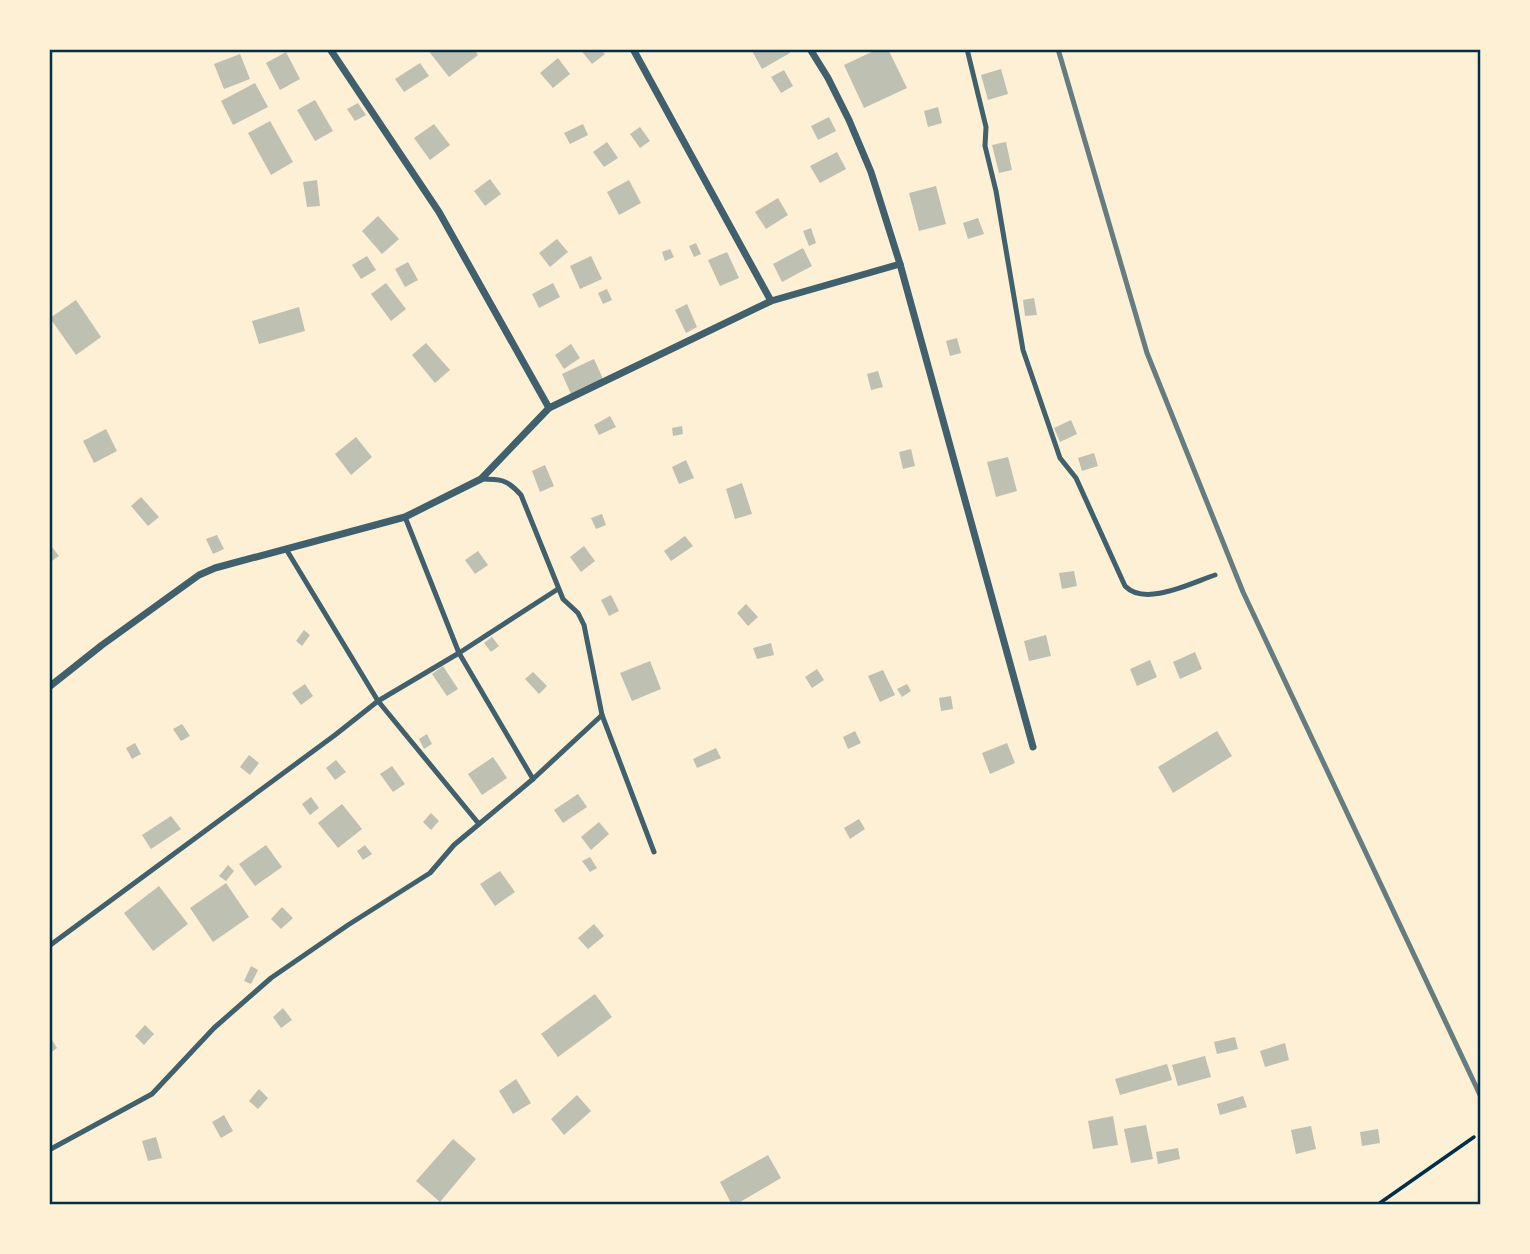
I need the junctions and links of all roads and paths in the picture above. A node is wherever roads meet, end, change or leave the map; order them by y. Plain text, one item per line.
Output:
1 (330, 49) edge
2 (633, 49) edge
3 (810, 49) edge
4 (967, 49) edge
5 (900, 264) junction
6 (771, 301) junction
7 (549, 408) junction
8 (481, 479) junction
9 (405, 517) junction
10 (286, 549) junction
11 (1215, 575) dead end
12 (558, 589) junction
13 (459, 653) junction
14 (49, 687) edge
15 (378, 701) junction
16 (602, 715) junction
17 (1033, 747) dead end
18 (533, 779) junction
19 (479, 824) junction
20 (654, 852) dead end
21 (49, 946) edge
22 (1474, 1137) dead end
23 (49, 1150) edge
24 (1377, 1205) edge

1 - 7 street
2 - 6 street
3 - 5 street
4 - 11 lane
5 - 6 street
5 - 17 street
6 - 7 street
7 - 8 street
8 - 9 street
8 - 12 lane
9 - 10 street
9 - 13 lane
10 - 14 street
10 - 15 lane
12 - 13 lane
12 - 16 lane
13 - 15 lane
13 - 18 lane
15 - 19 lane
15 - 21 lane
16 - 18 lane
16 - 20 lane
18 - 19 lane
19 - 23 lane
22 - 24 path

